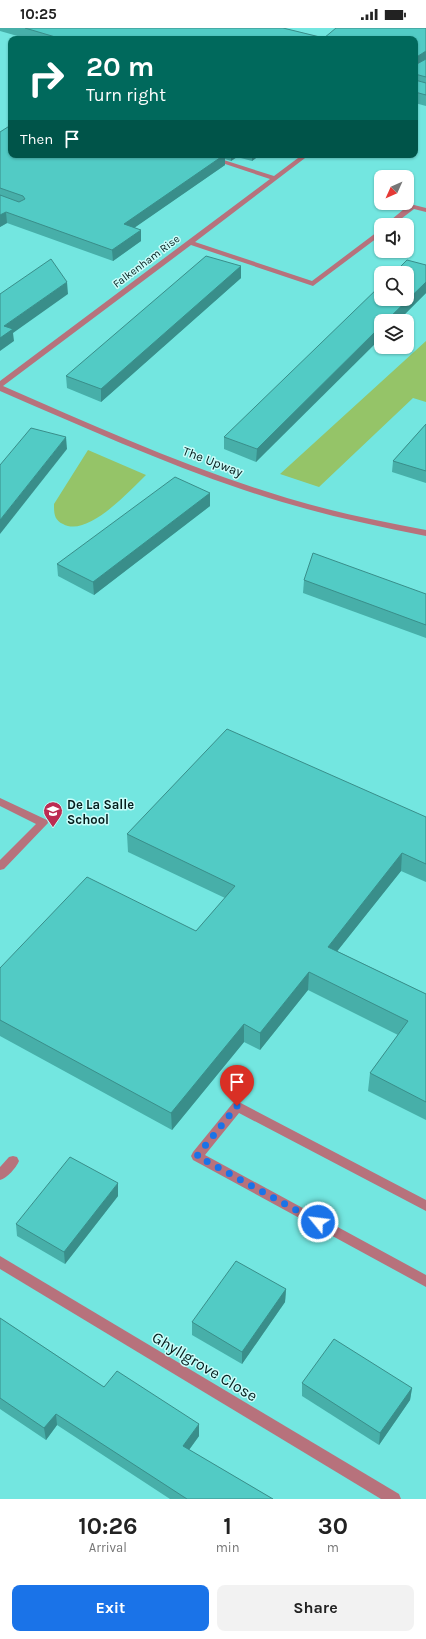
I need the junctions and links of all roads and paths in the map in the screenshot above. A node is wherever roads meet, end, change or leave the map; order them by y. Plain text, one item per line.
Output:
1 (211, 158) edge
2 (302, 158) edge
3 (275, 178) junction
4 (426, 210) edge
5 (398, 218) edge
6 (374, 236) edge
7 (189, 242) junction
8 (0, 385) edge
9 (0, 388) edge
10 (426, 533) edge
11 (0, 802) edge
12 (0, 866) edge
13 (13, 1161) dead end
14 (0, 1175) edge
15 (426, 1206) edge
16 (0, 1262) edge
17 (426, 1281) edge
18 (394, 1499) edge

1 - 3 street
2 - 3 street, Falkenham Rise
3 - 7 street, Falkenham Rise
4 - 5 street
6 - 7 street
7 - 8 street, Falkenham Rise
9 - 10 street, The Upway
11 - 12 street
13 - 14 street
15 - 17 street
16 - 18 street, Ghyllgrove Close

